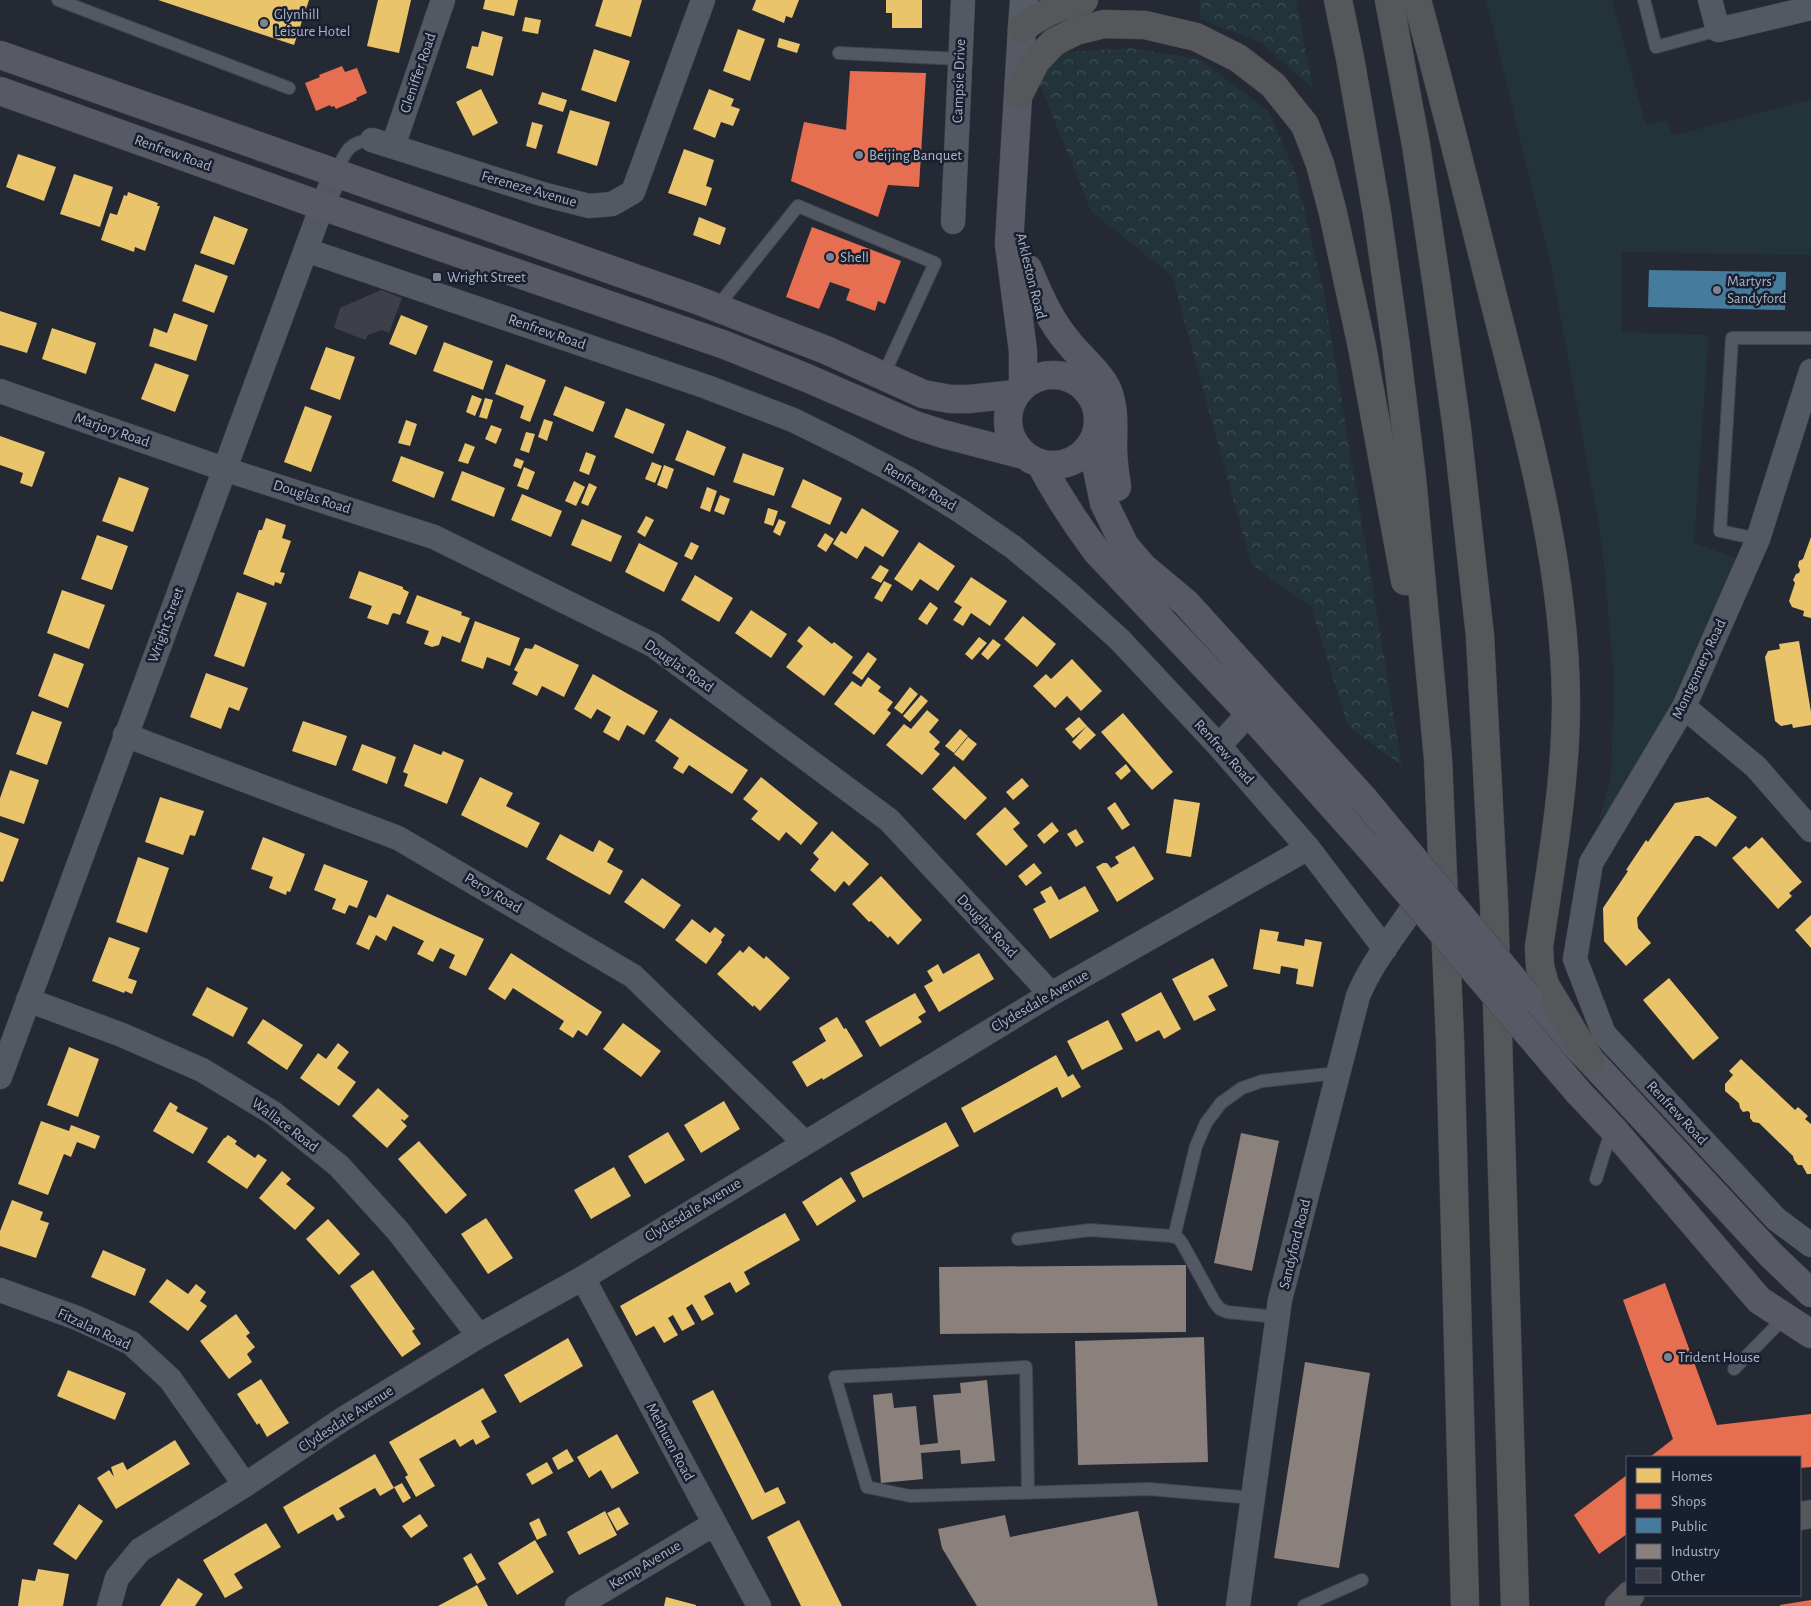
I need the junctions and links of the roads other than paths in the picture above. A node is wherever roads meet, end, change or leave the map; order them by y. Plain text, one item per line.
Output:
1 (58, 0) edge
2 (444, 0) edge
3 (703, 0) edge
4 (963, 0) edge
5 (1024, 0) edge
6 (1084, 0) edge
7 (1338, 0) edge
8 (1389, 0) edge
9 (1417, 0) edge
10 (1644, 0) edge
11 (1710, 0) edge
12 (1811, 8) edge
13 (1022, 29) junction
14 (1718, 30) junction
15 (839, 53) dead end
16 (0, 55) edge
17 (960, 59) junction
18 (289, 88) dead end
19 (0, 91) edge
20 (1019, 94) junction
21 (382, 143) junction
22 (336, 174) junction
23 (1011, 194) junction
24 (322, 206) junction
25 (953, 222) dead end
26 (306, 250) junction
27 (1028, 269) junction
28 (716, 307) junction
29 (1811, 338) edge
30 (1811, 370) edge
31 (883, 376) junction
32 (1074, 380) junction
33 (1020, 390) junction
34 (0, 391) edge
35 (1092, 444) junction
36 (1032, 459) junction
37 (224, 469) junction
38 (1758, 539) junction
39 (1186, 603) junction
40 (1684, 707) junction
41 (1249, 713) junction
42 (125, 735) junction
43 (1220, 746) junction
44 (1438, 759) junction
45 (1811, 830) edge
46 (1308, 848) junction
47 (1417, 902) junction
48 (1385, 949) junction
49 (1575, 959) joint
50 (1051, 994) junction
51 (28, 1000) junction
52 (1590, 1060) junction
53 (1338, 1074) junction
54 (0, 1077) edge
55 (1612, 1128) junction
56 (804, 1142) junction
57 (1596, 1179) dead end
58 (1174, 1237) junction
59 (1018, 1239) dead end
60 (1811, 1245) edge
61 (583, 1278) junction
62 (0, 1290) edge
63 (1811, 1293) edge
64 (1278, 1317) junction
65 (1785, 1317) junction
66 (1811, 1334) edge
67 (479, 1336) junction
68 (1734, 1368) dead end
69 (245, 1485) junction
70 (1028, 1493) junction
71 (1253, 1498) junction
72 (714, 1524) junction
73 (1362, 1580) dead end
74 (1629, 1596) edge
75 (109, 1606) edge
76 (577, 1606) edge
77 (759, 1606) edge
78 (1238, 1606) edge
79 (1304, 1606) edge
80 (1465, 1606) edge
81 (1515, 1606) edge
82 (1619, 1606) edge

1 - 18 lane
2 - 21 street, Gleniffer Road
3 - 21 street, Fereneze Avenue
4 - 17 street, Campsie Drive
5 - 13 street, Arkleston Road
6 - 13 highway
7 - 44 highway
8 - 81 highway
9 - 52 highway
10 - 14 lane
11 - 14 street
12 - 14 street
13 - 20 main road, Arkleston Road
15 - 17 lane
16 - 22 main road
17 - 25 street, Campsie Drive
19 - 24 main road, Renfrew Road
20 - 23 main road, Arkleston Road
20 - 44 highway
21 - 22 lane
22 - 24 street, Wright Street
22 - 28 main road
23 - 27 main road, Arkleston Road
23 - 33 main road, Arkleston Road
24 - 26 street, Wright Street
24 - 36 main road, Renfrew Road
26 - 37 street, Wright Street
26 - 43 street, Renfrew Road
27 - 32 main road, Arkleston Road
27 - 39 main road
28 - 31 main road
28 - 31 lane
29 - 38 lane
30 - 38 street, Montgomery Road
31 - 33 main road
32 - 33 main road
32 - 35 main road
33 - 36 main road
34 - 37 street, Marjory Road
35 - 36 main road
35 - 39 main road
36 - 41 main road
37 - 42 street, Wright Street
37 - 50 street, Douglas Road
38 - 40 street, Montgomery Road
39 - 52 main road, bridge
40 - 45 street
40 - 49 street, Montgomery Road
41 - 43 street
41 - 47 main road, bridge
42 - 51 street, Wright Street
42 - 56 street, Percy Road
43 - 46 street, Renfrew Road
44 - 80 highway
46 - 48 street, Renfrew Road
46 - 50 street, Clydesdale Avenue
47 - 48 street, Sandyford Road
47 - 55 main road, bridge
48 - 53 street, Sandyford Road
49 - 60 street, Renfrew Road
50 - 56 street, Clydesdale Avenue
51 - 54 street, Wright Street
51 - 67 street, Wallace Road
52 - 63 main road
53 - 58 lane
53 - 64 street, Sandyford Road
55 - 57 lane
55 - 65 main road
56 - 61 street, Clydesdale Avenue
58 - 59 lane
58 - 64 lane
61 - 67 street, Clydesdale Avenue
61 - 72 street, Methuen Road
62 - 69 street, Fitzalan Road
64 - 71 street, Sandyford Road
65 - 66 main road
65 - 68 lane
67 - 69 street, Clydesdale Avenue
69 - 75 street, Clydesdale Avenue
70 - 70 lane
70 - 71 lane
71 - 78 street, Sandyford Road
72 - 76 street, Kemp Avenue
72 - 77 street, Methuen Road
73 - 79 lane
74 - 82 highway

